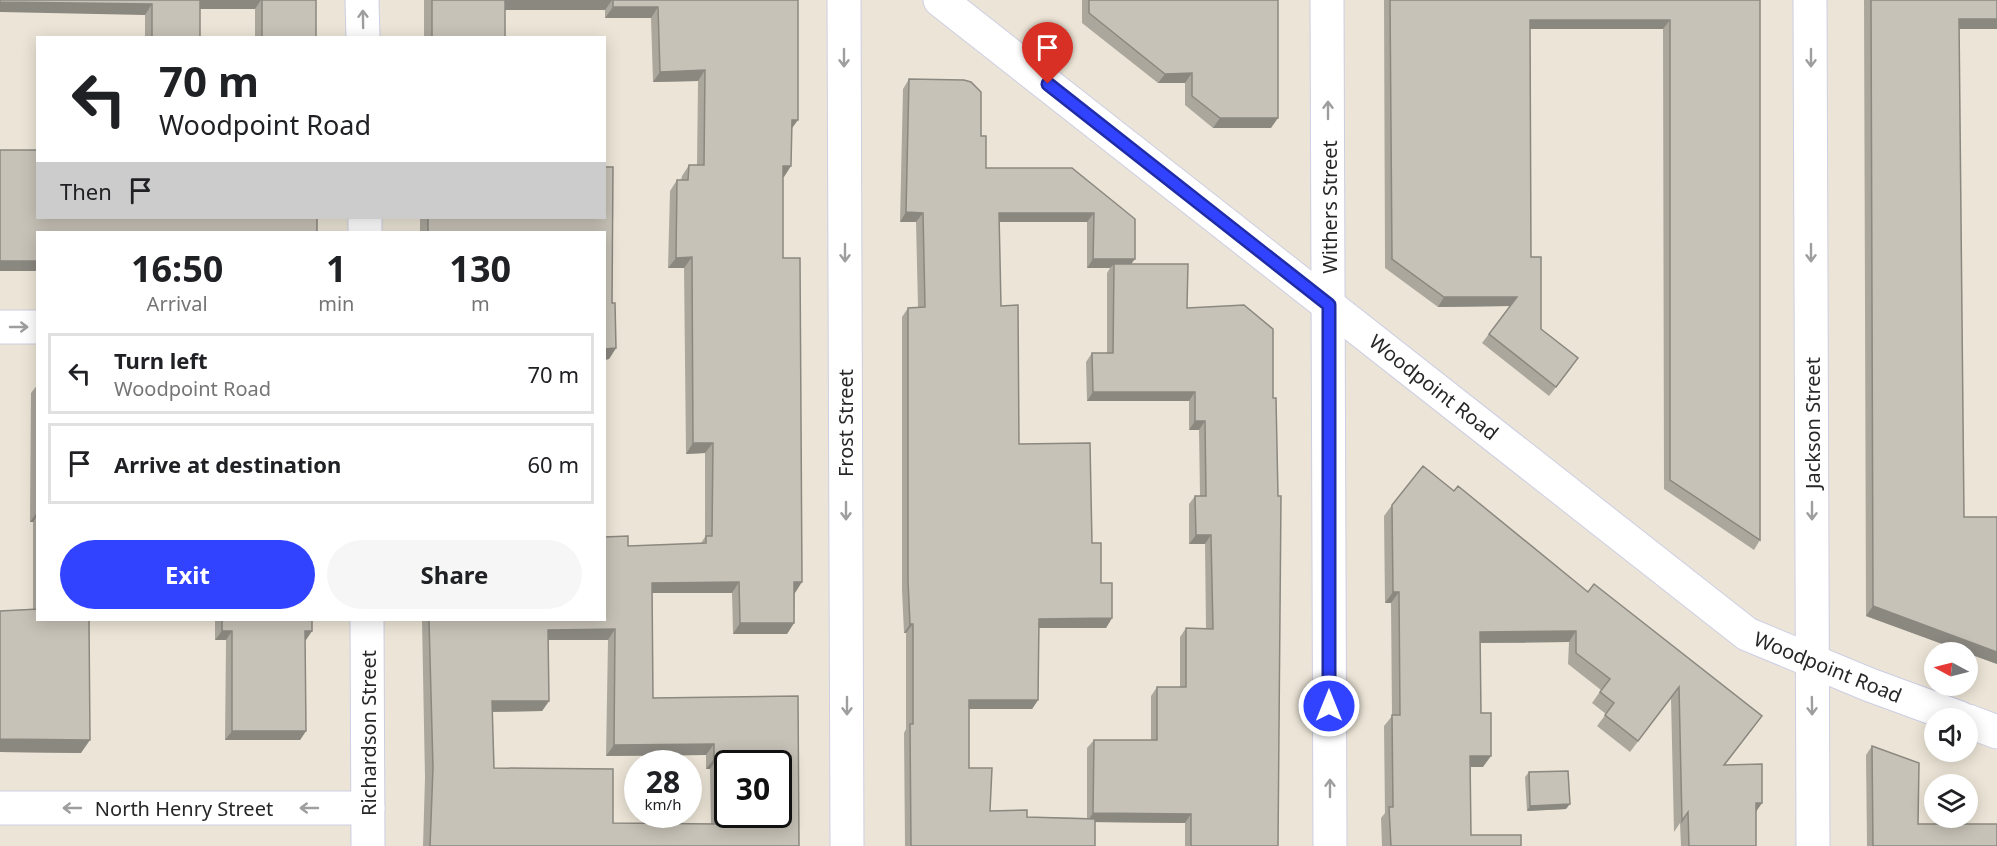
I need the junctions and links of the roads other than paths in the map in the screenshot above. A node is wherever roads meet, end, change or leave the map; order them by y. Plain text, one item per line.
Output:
1 (362, 0) edge
2 (844, 0) edge
3 (940, 0) edge
4 (1327, 0) edge
5 (1810, 0) edge
6 (363, 36) edge
7 (1329, 305) junction
8 (0, 327) edge
9 (36, 327) edge
10 (367, 621) edge
11 (1812, 661) junction
12 (1934, 708) edge
13 (1978, 725) edge
14 (1997, 732) edge
15 (0, 808) edge
16 (368, 808) junction
17 (368, 846) edge
18 (847, 846) edge
19 (1330, 846) edge
20 (1813, 846) edge

6 -> 1 street
2 -> 18 street, Frost Street
3 - 7 street, Woodpoint Road
7 -> 4 street, Withers Street
5 -> 11 street, Jackson Street
7 - 11 street, Woodpoint Road
19 -> 7 street, Withers Street
8 -> 9 street
10 - 16 street, Richardson Street
11 - 12 street, Woodpoint Road
11 -> 20 street, Jackson Street
13 - 14 street
16 -> 15 street, North Henry Street
16 - 17 street, Richardson Street

